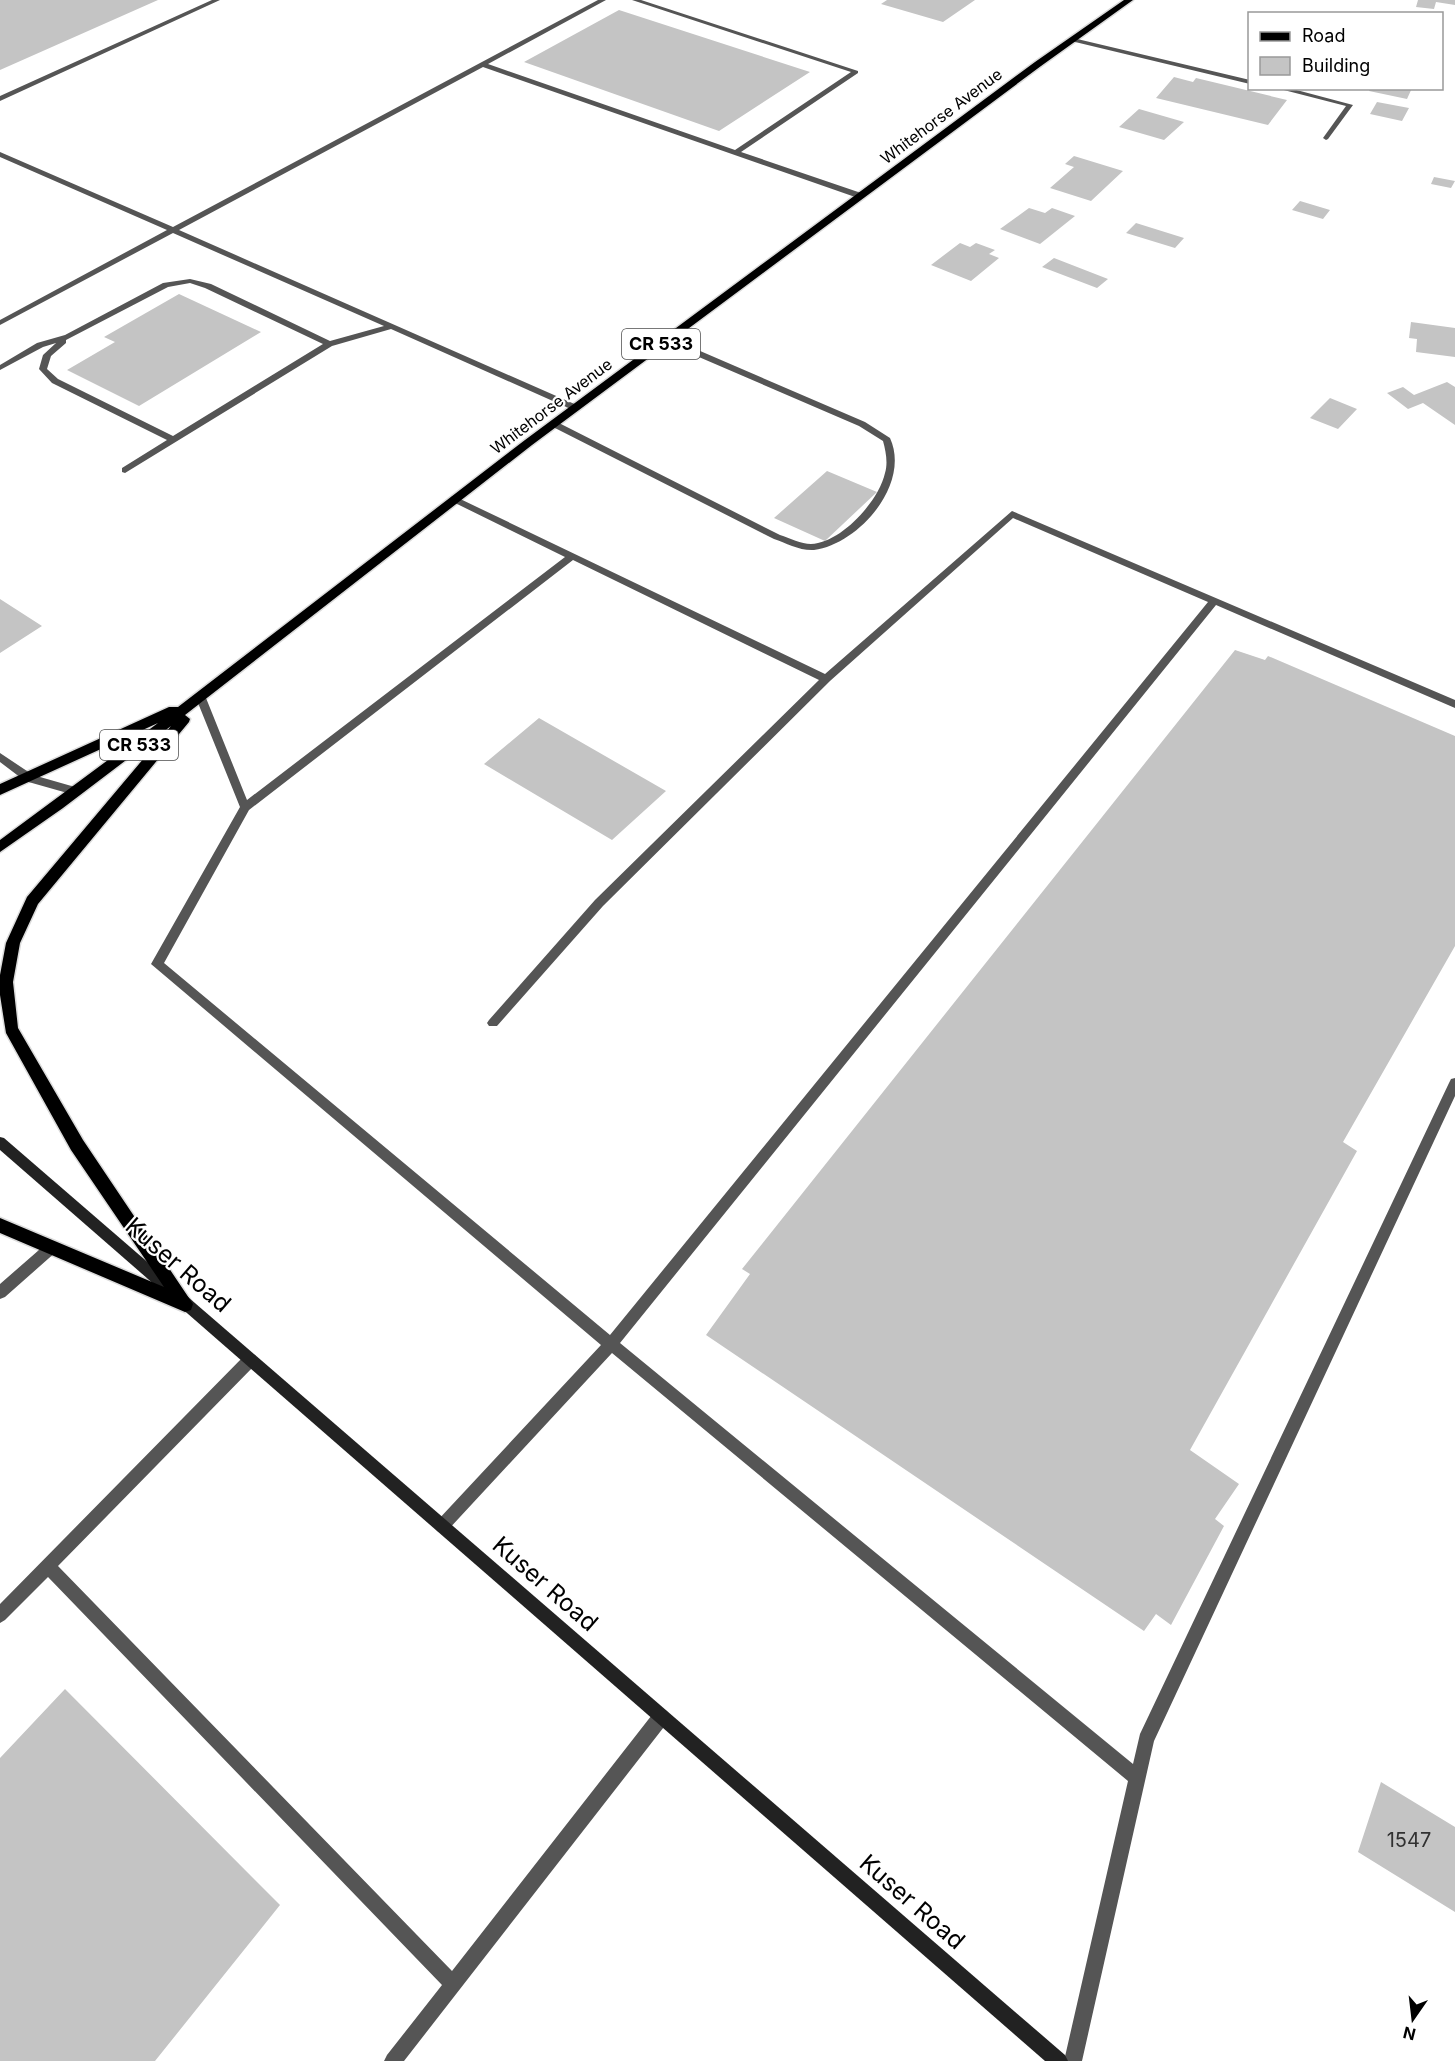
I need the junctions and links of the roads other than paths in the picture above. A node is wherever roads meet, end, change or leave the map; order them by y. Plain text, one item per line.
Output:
1 (217, 0) edge
2 (603, 0) edge
3 (635, 0) edge
4 (1129, 0) edge
5 (1073, 40) junction
6 (482, 64) junction
7 (1248, 82) edge
8 (1287, 90) edge
9 (0, 99) edge
10 (1326, 138) dead end
11 (736, 152) junction
12 (0, 154) edge
13 (861, 196) junction
14 (172, 231) junction
15 (0, 323) edge
16 (391, 327) junction
17 (68, 337) junction
18 (667, 340) junction
19 (329, 344) junction
20 (0, 368) edge
21 (576, 408) junction
22 (554, 424) junction
23 (174, 440) junction
24 (125, 470) dead end
25 (454, 499) junction
26 (572, 556) junction
27 (1214, 601) junction
28 (826, 679) junction
29 (201, 698) junction
30 (1455, 704) edge
31 (0, 757) edge
32 (29, 778) junction
33 (0, 790) edge
34 (78, 792) junction
35 (245, 807) junction
36 (0, 848) edge
37 (493, 1023) dead end
38 (1455, 1083) edge
39 (0, 1142) edge
40 (0, 1225) edge
41 (52, 1247) junction
42 (0, 1293) edge
43 (185, 1304) junction
44 (611, 1344) junction
45 (250, 1360) junction
46 (442, 1526) junction
47 (48, 1566) junction
48 (0, 1615) edge
49 (661, 1717) junction
50 (1137, 1778) junction
51 (453, 1984) junction
52 (393, 2061) edge
53 (1059, 2061) edge
54 (1073, 2061) edge

1 - 9 lane
2 - 6 lane
3 - 11 lane
4 - 5 main road, Whitehorse Avenue / CR 533
5 - 7 lane
5 - 13 main road, Whitehorse Avenue / CR 533
6 - 11 lane
6 - 14 lane
8 - 10 lane
11 - 13 lane
12 - 14 lane
13 - 18 main road, Whitehorse Avenue / CR 533
14 - 15 lane
14 - 16 lane
16 - 19 lane
16 - 21 lane
17 - 19 lane
17 - 20 lane
17 - 23 lane
18 - 21 main road, Whitehorse Avenue / CR 533
18 - 22 lane
19 - 23 lane
21 - 22 main road, Whitehorse Avenue / CR 533
22 - 25 main road, Whitehorse Avenue / CR 533
23 - 24 lane
25 - 26 lane
25 - 29 main road, Whitehorse Avenue / CR 533
26 - 28 lane
26 - 35 lane
27 - 28 lane
27 - 30 lane
27 - 44 lane
28 - 37 lane
29 - 32 main road
29 - 34 main road, Whitehorse Avenue / CR 533
29 - 35 lane
29 - 43 main road
31 - 32 lane
32 - 33 main road
32 - 34 lane
34 - 36 main road, Whitehorse Avenue / CR 533
35 - 44 lane
38 - 50 lane
39 - 43 street, Kuser Road
40 - 41 main road
41 - 42 lane
41 - 43 main road
43 - 45 street, Kuser Road
44 - 46 lane
44 - 50 lane
45 - 46 street, Kuser Road
45 - 47 lane
46 - 49 street, Kuser Road
47 - 48 lane
47 - 51 lane
49 - 51 lane
49 - 53 street, Kuser Road
50 - 54 lane
51 - 52 lane

